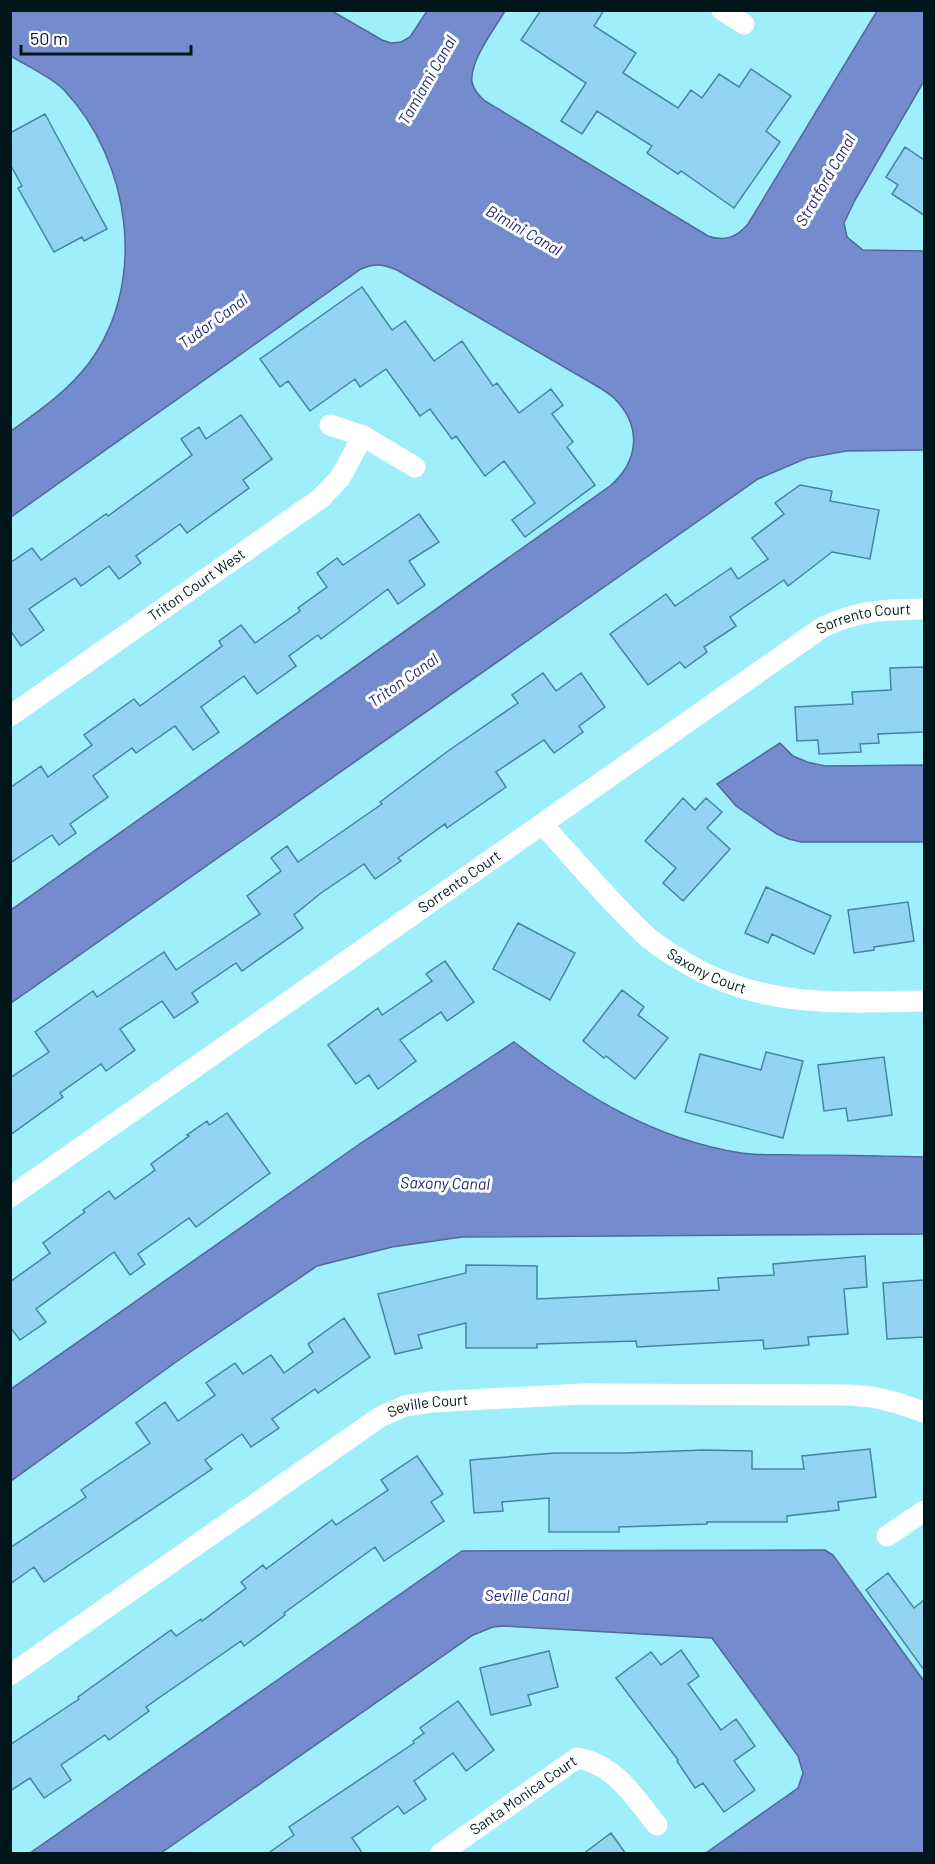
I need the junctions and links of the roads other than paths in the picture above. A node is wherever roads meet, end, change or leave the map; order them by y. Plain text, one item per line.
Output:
1 (722, 10) edge
2 (744, 24) dead end
3 (330, 425) dead end
4 (363, 436) junction
5 (415, 467) dead end
6 (924, 609) edge
7 (10, 716) edge
8 (543, 825) junction
9 (924, 1001) edge
10 (10, 1197) edge
11 (924, 1412) edge
12 (924, 1511) edge
13 (887, 1536) dead end
14 (10, 1675) edge
15 (657, 1826) dead end
16 (440, 1854) edge

1 - 2 street
3 - 4 street
4 - 5 street
4 - 7 street, Triton Court West
6 - 8 street, Sorrento Court
8 - 9 street, Saxony Court
8 - 10 street, Sorrento Court
11 - 14 street, Seville Court
12 - 13 street
15 - 16 street, Santa Monica Court

